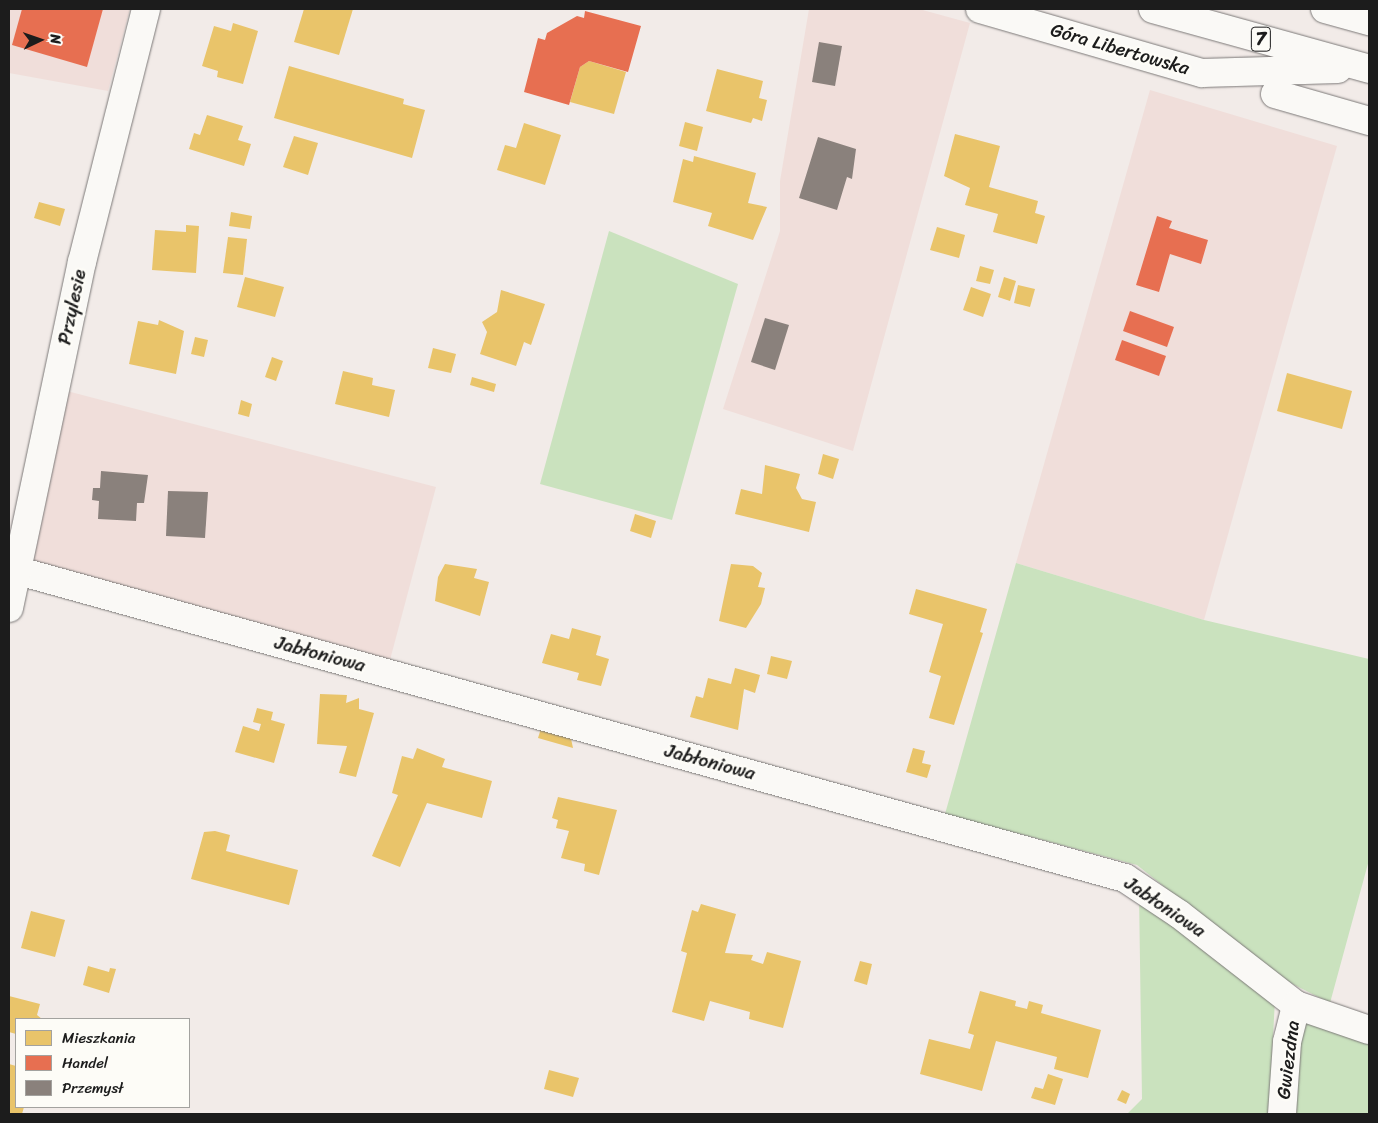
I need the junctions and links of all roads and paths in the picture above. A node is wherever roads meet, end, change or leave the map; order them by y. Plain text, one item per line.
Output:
1 (146, 9) edge
2 (980, 9) edge
3 (1153, 9) edge
4 (1325, 9) edge
5 (1369, 21) edge
6 (1368, 69) edge
7 (1275, 94) dead end
8 (1369, 121) edge
9 (15, 570) junction
10 (9, 608) edge
11 (1296, 1005) junction
12 (1369, 1030) edge
13 (1282, 1114) edge

1 - 9 main road, Przylesie
2 - 6 main road, Góra Libertowska
3 - 6 main road, 7
4 - 5 main road
7 - 8 main road
9 - 10 main road, Przylesie
9 - 11 main road, Jabłoniowa
11 - 12 main road, Jabłoniowa
11 - 13 main road, Gwiezdna

